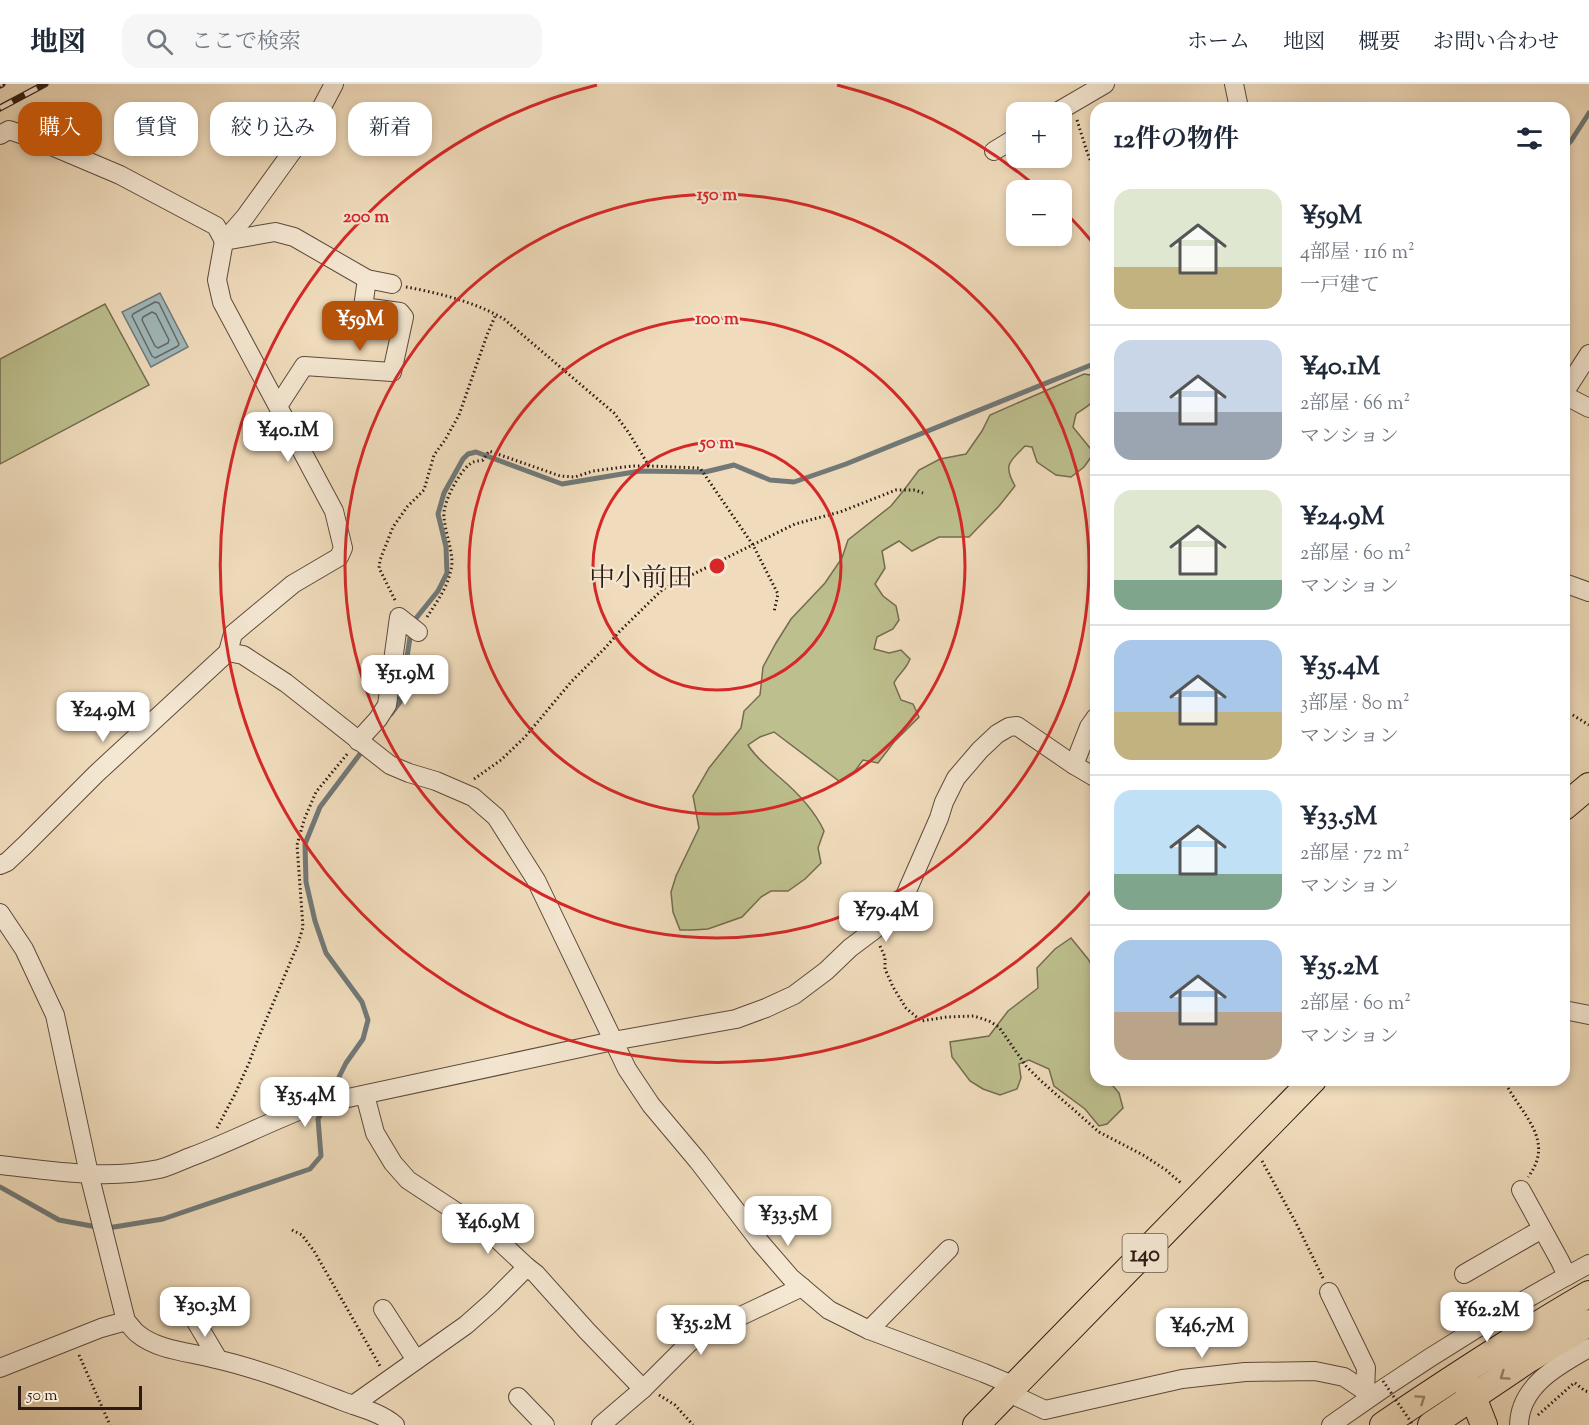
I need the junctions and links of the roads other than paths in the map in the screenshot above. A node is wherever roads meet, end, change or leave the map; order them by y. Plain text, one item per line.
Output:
1 (1105, 84) edge
2 (1234, 84) edge
3 (328, 86) edge
4 (322, 102) edge
5 (1238, 102) edge
6 (1072, 103) edge
7 (0, 135) edge
8 (1006, 144) edge
9 (994, 151) dead end
10 (288, 156) edge
11 (224, 241) junction
12 (368, 279) junction
13 (392, 284) road end
14 (1589, 354) edge
15 (1570, 384) edge
16 (1570, 397) edge
17 (278, 406) junction
18 (1589, 408) edge
19 (1570, 585) edge
20 (1589, 592) edge
21 (418, 632) road end
22 (228, 652) junction
23 (1090, 726) edge
24 (358, 741) junction
25 (1074, 765) junction
26 (1090, 774) edge
27 (1589, 786) edge
28 (1570, 802) edge
29 (0, 865) edge
30 (0, 913) edge
31 (1570, 1011) edge
32 (1589, 1015) edge
33 (613, 1041) junction
34 (1307, 1086) edge
35 (365, 1095) junction
36 (0, 1165) edge
37 (89, 1174) junction
38 (1521, 1190) road end
39 (1542, 1229) junction
40 (949, 1249) dead end
41 (1589, 1264) edge
42 (527, 1267) junction
43 (1464, 1274) dead end
44 (1567, 1276) junction
45 (802, 1287) junction
46 (1329, 1292) road end
47 (1589, 1294) edge
48 (182, 1298) dead end
49 (383, 1310) dead end
50 (126, 1321) junction
51 (1589, 1323) edge
52 (869, 1330) junction
53 (1589, 1348) edge
54 (218, 1359) junction
55 (416, 1360) junction
56 (0, 1368) edge
57 (1460, 1373) junction
58 (644, 1388) junction
59 (1012, 1390) junction
60 (1367, 1394) junction
61 (518, 1397) dead end
62 (1473, 1397) junction
63 (353, 1405) junction
64 (1526, 1422) edge
65 (395, 1425) edge
66 (545, 1425) edge
67 (601, 1425) edge
68 (976, 1425) edge
69 (1331, 1425) edge
70 (1383, 1425) edge
71 (1431, 1425) edge
72 (1484, 1425) edge

1 - 6 street
2 - 5 street
3 - 4 street
7 - 11 street
8 - 9 street
10 - 11 street
11 - 12 street
11 - 17 street
12 - 13 street
12 - 17 street
14 - 15 street
16 - 18 street
17 - 22 street
19 - 20 street
21 - 24 street
22 - 24 street
22 - 29 street
23 - 25 street
24 - 33 street
25 - 26 street
25 - 33 street
27 - 28 highway
30 - 37 street
31 - 32 street
33 - 35 street
33 - 45 street
34 - 59 highway, 140
35 - 37 street
35 - 42 street
36 - 37 street
37 - 50 street
38 - 39 street
39 - 43 street
39 - 44 street
40 - 52 street
41 - 44 street
42 - 55 street
42 - 58 street
44 - 60 street
45 - 52 street
45 - 58 street
46 - 60 street
47 - 57 highway
48 - 54 street
49 - 55 street
50 - 54 street
50 - 56 street
51 -> 62 highway
52 - 59 street
53 - 64 street
54 - 63 street
55 - 63 street
57 - 62 highway
70 -> 57 highway
58 - 67 street
59 - 60 street
59 - 68 highway, 140
60 - 69 street
61 - 66 street
62 - 71 highway
62 - 72 highway
63 - 65 street

